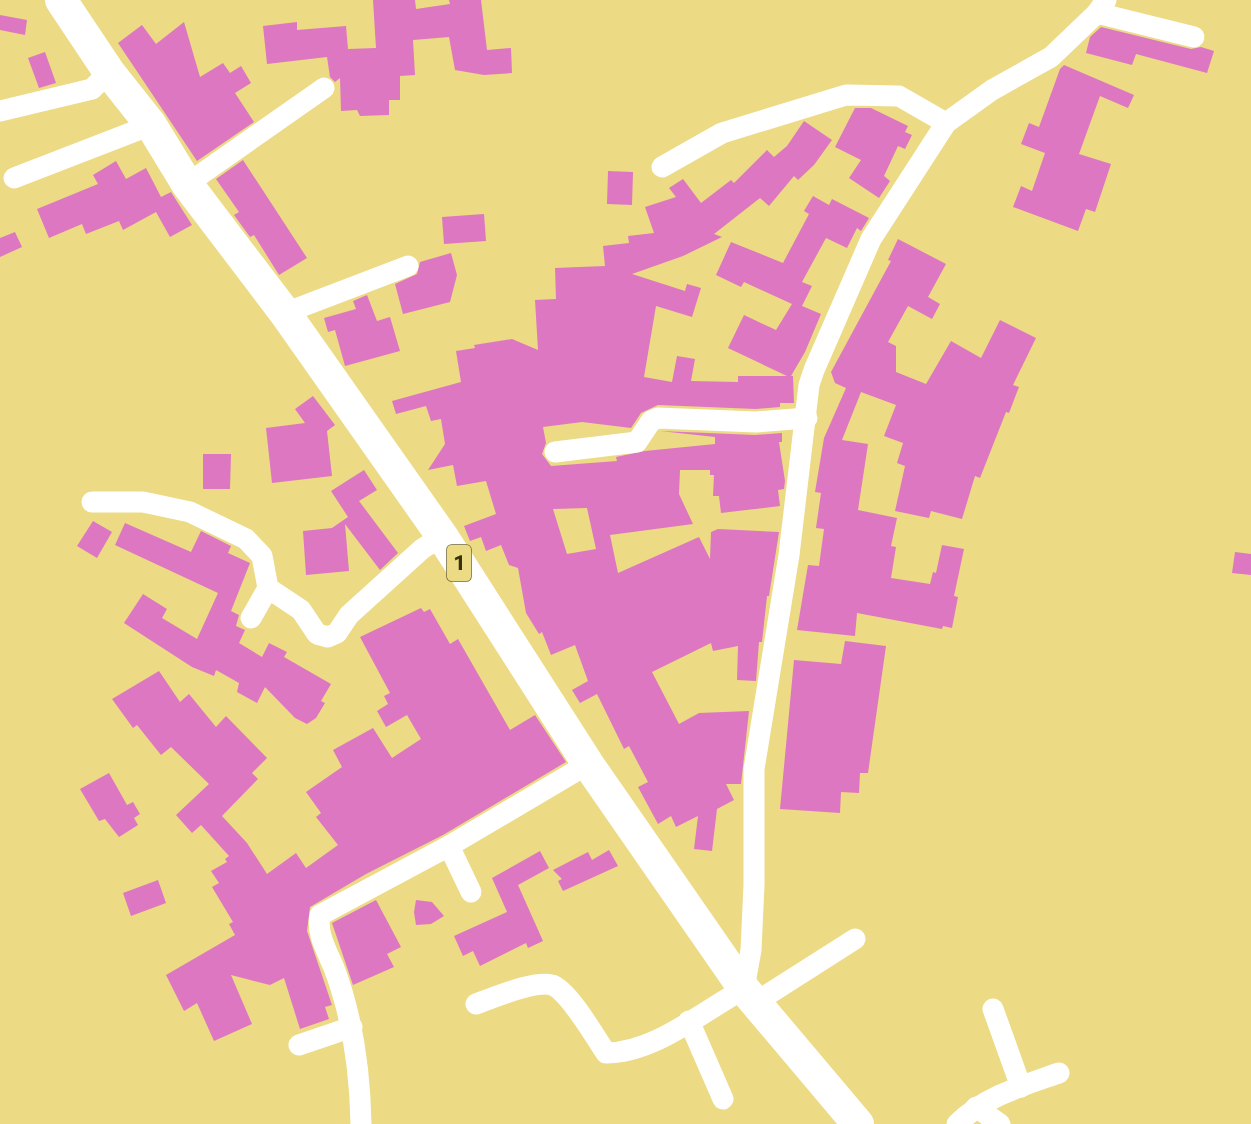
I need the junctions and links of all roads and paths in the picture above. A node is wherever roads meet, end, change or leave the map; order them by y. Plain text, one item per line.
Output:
1 (64, 1) edge
2 (1101, 7) edge
3 (1194, 37) dead end
4 (109, 72) junction
5 (324, 88) dead end
6 (0, 111) edge
7 (946, 123) junction
8 (151, 125) junction
9 (662, 167) dead end
10 (14, 178) dead end
11 (187, 184) junction
12 (408, 266) dead end
13 (285, 313) junction
14 (807, 418) junction
15 (555, 452) dead end
16 (92, 502) dead end
17 (442, 537) junction
18 (268, 588) junction
19 (251, 618) dead end
20 (588, 764) junction
21 (449, 846) junction
22 (471, 892) dead end
23 (855, 939) dead end
24 (750, 996) junction
25 (476, 1004) dead end
26 (993, 1009) dead end
27 (689, 1021) junction
28 (352, 1027) junction
29 (299, 1045) dead end
30 (1059, 1073) dead end
31 (1021, 1087) junction
32 (723, 1099) dead end
33 (976, 1107) junction
34 (361, 1124) edge
35 (858, 1124) edge
36 (957, 1124) edge
37 (1000, 1124) edge

1 - 4 highway, 1
2 - 3 street
2 - 7 street
4 - 6 street
4 - 8 highway, 1
5 - 11 street
7 - 9 street
7 - 14 street
8 - 10 street
8 - 11 highway, 1
11 - 13 highway, 1
12 - 13 street
13 - 17 highway, 1
14 - 15 street
14 - 24 street
16 - 18 street
17 - 18 street
17 - 20 highway, 1
18 - 19 street
20 - 21 street
20 - 24 highway, 1
21 - 22 street
21 - 28 street
23 - 24 street
24 - 27 street
24 - 35 highway, 1
25 - 27 street
26 - 31 street
27 - 32 street
28 - 29 street
28 - 34 street
30 - 31 street
31 - 33 street
33 - 36 street
33 - 37 street

